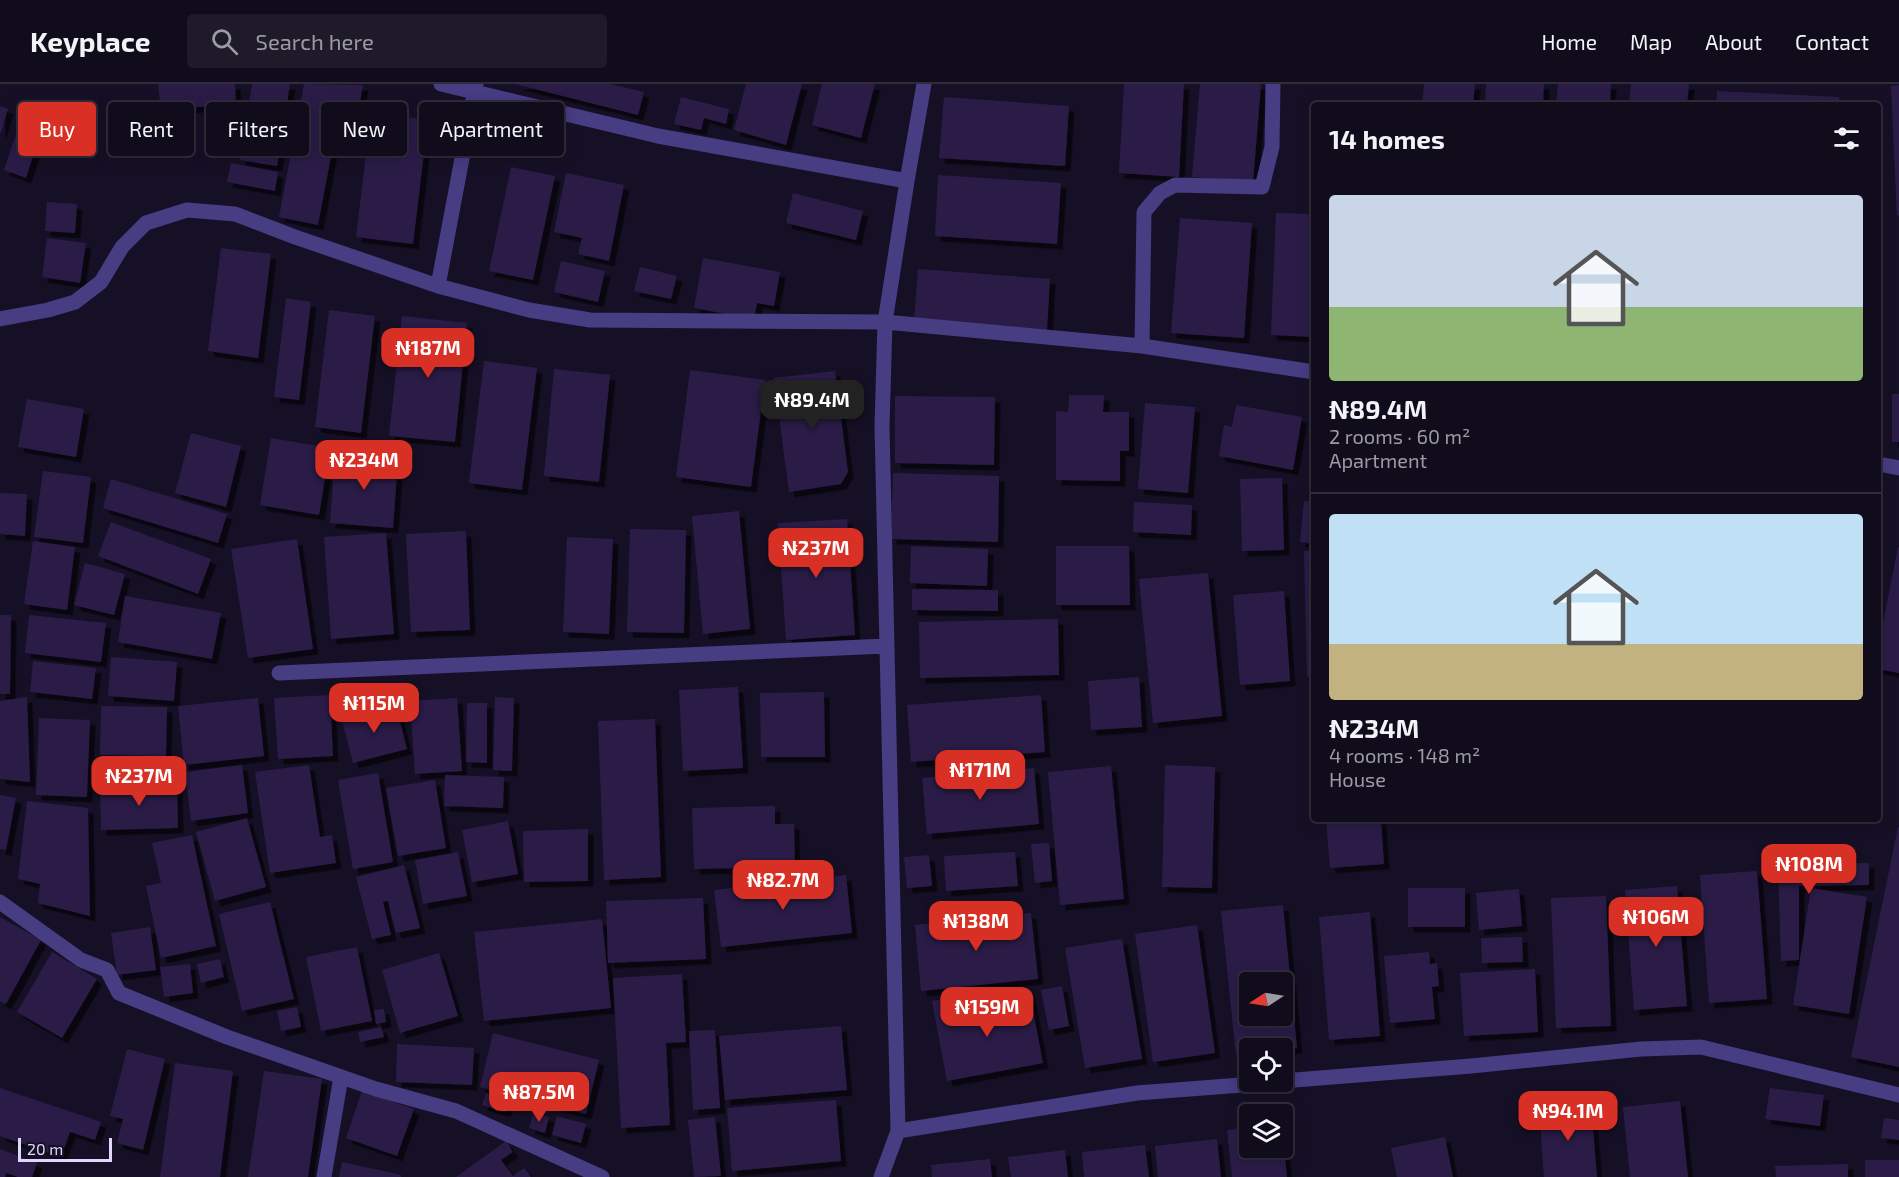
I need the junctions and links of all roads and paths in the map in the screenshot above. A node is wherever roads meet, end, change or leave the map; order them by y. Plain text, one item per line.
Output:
1 (441, 84) edge
2 (924, 84) edge
3 (1273, 84) edge
4 (476, 88) edge
5 (907, 181) junction
6 (438, 286) junction
7 (0, 319) edge
8 (885, 322) junction
9 (1142, 346) junction
10 (1311, 372) edge
11 (1881, 465) edge
12 (1899, 468) edge
13 (886, 646) junction
14 (279, 674) dead end
15 (0, 902) edge
16 (341, 1077) junction
17 (1293, 1080) edge
18 (1239, 1084) edge
19 (1899, 1095) edge
20 (898, 1131) junction
21 (324, 1177) edge
22 (602, 1177) edge
23 (881, 1177) edge

1 - 4 street
2 - 5 street
3 - 9 street
4 - 5 street
4 - 6 street
5 - 8 street
6 - 7 street
6 - 8 street
8 - 9 street
8 - 13 street
9 - 10 street
11 - 12 street
13 - 14 street
13 - 20 street
15 - 16 street
16 - 21 street
16 - 22 street
17 - 19 street
18 - 20 street
20 - 23 street

